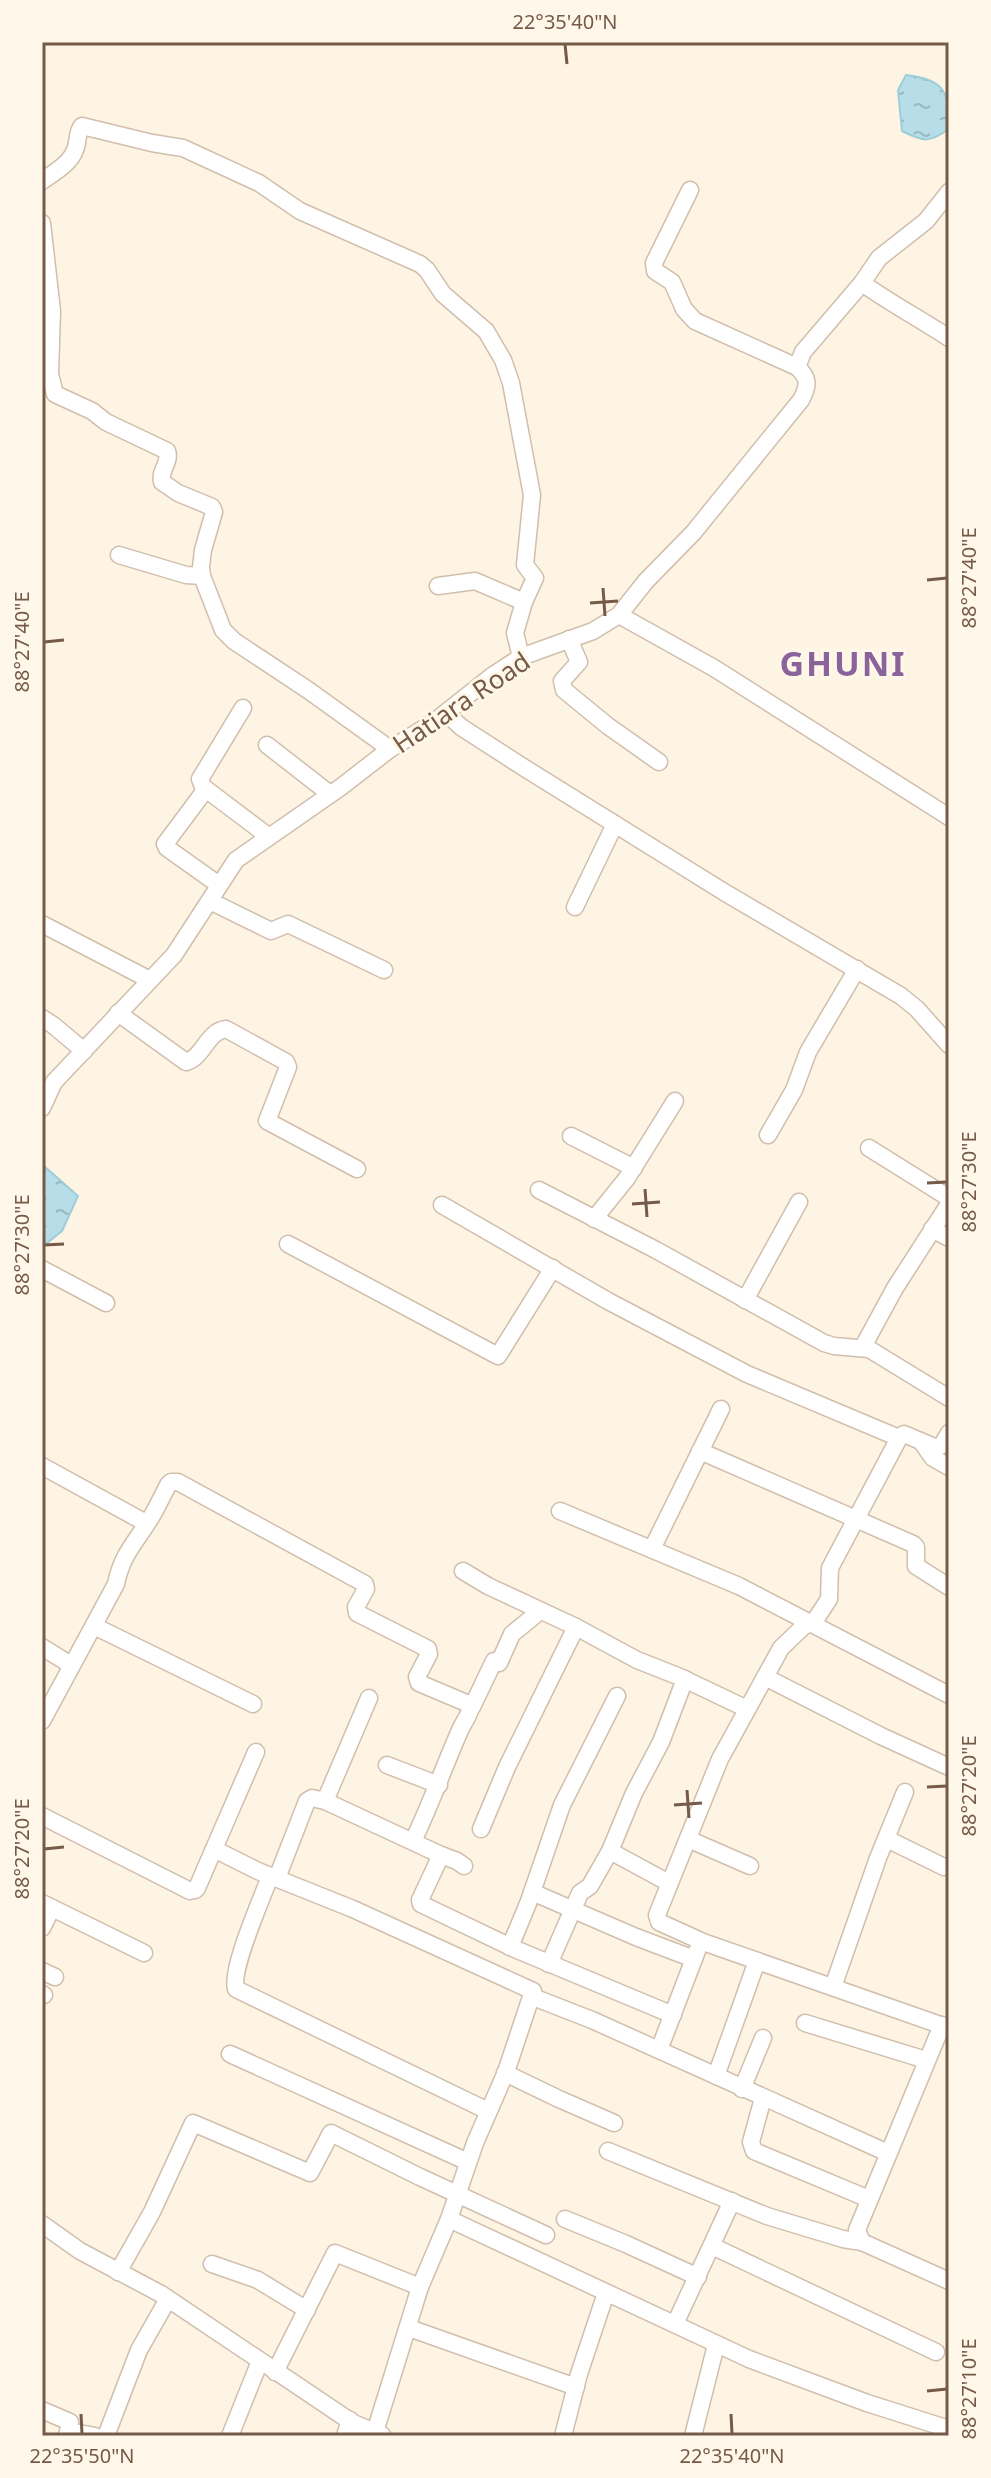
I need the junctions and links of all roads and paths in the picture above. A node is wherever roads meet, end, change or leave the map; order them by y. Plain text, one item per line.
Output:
1 (42, 181) edge
2 (690, 190) dead end
3 (949, 192) edge
4 (42, 223) edge
5 (862, 283) junction
6 (949, 338) edge
7 (797, 367) junction
8 (119, 555) dead end
9 (202, 576) junction
10 (438, 586) dead end
11 (524, 602) junction
12 (619, 615) junction
13 (569, 639) junction
14 (521, 657) junction
15 (243, 708) dead end
16 (446, 713) junction
17 (267, 745) dead end
18 (390, 749) junction
19 (659, 762) dead end
20 (206, 789) junction
21 (330, 794) junction
22 (949, 817) edge
23 (615, 824) junction
24 (268, 836) junction
25 (219, 885) junction
26 (210, 901) junction
27 (575, 907) dead end
28 (42, 924) edge
29 (857, 969) junction
30 (384, 970) dead end
31 (150, 980) junction
32 (118, 1013) junction
33 (42, 1018) edge
34 (949, 1045) edge
35 (84, 1051) junction
36 (675, 1101) dead end
37 (42, 1108) edge
38 (768, 1135) dead end
39 (571, 1136) dead end
40 (869, 1148) dead end
41 (634, 1168) junction
42 (357, 1169) dead end
43 (539, 1190) dead end
44 (949, 1198) edge
45 (799, 1202) dead end
46 (949, 1204) edge
47 (442, 1205) dead end
48 (594, 1219) junction
49 (932, 1229) junction
50 (949, 1238) edge
51 (288, 1244) dead end
52 (553, 1268) junction
53 (42, 1269) edge
54 (745, 1300) junction
55 (106, 1303) dead end
56 (869, 1349) junction
57 (949, 1398) edge
58 (721, 1409) dead end
59 (949, 1433) edge
60 (899, 1438) junction
61 (923, 1444) junction
62 (700, 1451) junction
63 (42, 1466) edge
64 (949, 1467) edge
65 (560, 1511) dead end
66 (857, 1520) junction
67 (146, 1523) junction
68 (652, 1549) junction
69 (463, 1571) dead end
70 (949, 1587) edge
71 (540, 1611) junction
72 (811, 1623) junction
73 (94, 1626) junction
74 (576, 1627) junction
75 (42, 1647) edge
76 (71, 1665) junction
77 (765, 1677) junction
78 (685, 1679) junction
79 (949, 1695) edge
80 (617, 1696) dead end
81 (369, 1698) dead end
82 (253, 1704) dead end
83 (472, 1707) junction
84 (747, 1709) junction
85 (42, 1721) edge
86 (256, 1752) dead end
87 (387, 1765) dead end
88 (949, 1767) edge
89 (439, 1785) junction
90 (905, 1792) dead end
91 (325, 1801) junction
92 (42, 1816) edge
93 (481, 1829) dead end
94 (688, 1839) junction
95 (887, 1839) junction
96 (413, 1841) junction
97 (213, 1851) junction
98 (610, 1851) junction
99 (441, 1855) junction
100 (464, 1866) dead end
101 (750, 1866) dead end
102 (944, 1867) dead end
103 (273, 1877) junction
104 (669, 1883) junction
105 (532, 1892) junction
106 (47, 1906) edge
107 (572, 1910) junction
108 (42, 1928) edge
109 (700, 1941) junction
110 (510, 1947) junction
111 (144, 1953) dead end
112 (694, 1959) junction
113 (757, 1961) junction
114 (549, 1964) junction
115 (833, 1987) junction
116 (533, 1997) junction
117 (673, 2015) junction
118 (805, 2023) dead end
119 (945, 2026) edge
120 (763, 2038) dead end
121 (659, 2050) junction
122 (230, 2054) dead end
123 (926, 2060) junction
124 (505, 2073) junction
125 (716, 2076) junction
126 (742, 2089) junction
127 (763, 2098) junction
128 (488, 2111) junction
129 (614, 2123) dead end
130 (608, 2151) dead end
131 (888, 2153) junction
132 (468, 2162) junction
133 (457, 2195) junction
134 (869, 2199) junction
135 (732, 2201) junction
136 (449, 2219) junction
137 (565, 2219) dead end
138 (42, 2224) edge
139 (546, 2235) dead end
140 (862, 2242) junction
141 (712, 2246) junction
142 (212, 2264) dead end
143 (118, 2272) junction
144 (698, 2277) junction
145 (949, 2281) edge
146 (420, 2287) junction
147 (606, 2293) junction
148 (168, 2299) junction
149 (307, 2310) junction
150 (675, 2324) junction
151 (409, 2328) junction
152 (716, 2345) junction
153 (936, 2352) dead end
154 (260, 2361) junction
155 (275, 2372) junction
156 (576, 2387) junction
157 (42, 2410) edge
158 (347, 2428) edge
159 (949, 2429) edge
160 (68, 2434) edge
161 (379, 2434) edge
162 (95, 2436) edge
163 (106, 2436) edge
164 (230, 2436) edge
165 (563, 2436) edge
166 (693, 2436) edge

1 - 11 street
2 - 7 street
3 - 5 street
4 - 9 street
5 - 6 street
5 - 7 street
7 - 12 street, Hatiara Road
8 - 9 street
9 - 18 street
10 - 11 street
11 - 14 street
12 - 13 street, Hatiara Road
12 - 22 street
13 - 14 street, Hatiara Road
13 - 19 street
14 - 16 street, Hatiara Road
15 - 20 street
16 - 18 street, Hatiara Road
16 - 23 street
17 - 21 street
18 - 21 street, Hatiara Road
20 - 24 street
20 - 25 street
21 - 24 street, Hatiara Road
23 - 27 street
23 - 29 street
24 - 25 street, Hatiara Road
25 - 26 street, Hatiara Road
26 - 30 street
26 - 31 street, Hatiara Road
28 - 31 street
29 - 34 street
29 - 38 street
31 - 32 street, Hatiara Road
32 - 35 street, Hatiara Road
32 - 42 street
33 - 35 street
35 - 37 street, Hatiara Road
36 - 41 street
39 - 41 street
40 - 44 street
41 - 48 street
43 - 48 street
45 - 54 street
46 - 49 street
47 - 52 street
48 - 54 street
49 - 50 street
49 - 56 street
51 - 52 street
52 - 60 street
53 - 55 street
54 - 56 street
56 - 57 street
58 - 62 street
59 - 61 street
60 - 61 street
60 - 66 street
61 - 64 street
62 - 66 street
62 - 68 street
63 - 67 street
65 - 68 street
66 - 70 street
66 - 72 street
67 - 73 street
67 - 83 street
68 - 72 street
69 - 71 street
71 - 74 street
71 - 83 street
72 - 77 street
72 - 79 street
73 - 76 street
73 - 82 street
74 - 78 street
74 - 93 street
75 - 76 street
76 - 85 street
77 - 84 street
77 - 88 street
78 - 84 street
78 - 98 street
80 - 105 street
81 - 91 street
83 - 89 street
84 - 94 street
86 - 97 street
87 - 89 street
89 - 96 street
90 - 95 street
91 - 96 street
91 - 103 street
92 - 97 street
94 - 101 street
94 - 104 street
95 - 102 street
95 - 115 street
96 - 99 street
97 - 103 street
98 - 104 street
98 - 107 street
99 - 100 street
99 - 110 street
103 - 116 street
103 - 128 street
104 - 109 street
105 - 107 street
105 - 110 street
106 - 108 street
106 - 111 street
107 - 112 street
107 - 114 street
109 - 112 street
109 - 113 street
110 - 114 street
112 - 117 street
113 - 115 street
113 - 125 street
114 - 117 street
115 - 119 street
116 - 121 street
116 - 124 street
117 - 121 street
118 - 123 street
119 - 123 street
120 - 126 street
121 - 125 street
122 - 132 street
123 - 131 street
124 - 128 street
124 - 129 street
125 - 126 street
126 - 127 street
127 - 131 street
127 - 134 street
128 - 132 street
130 - 135 street
131 - 134 street
132 - 133 street
133 - 136 street
133 - 139 street
133 - 143 street
134 - 140 street
135 - 140 street
135 - 141 street
136 - 146 street
136 - 147 street
137 - 144 street
138 - 143 street
140 - 145 street
141 - 144 street
141 - 153 street
142 - 149 street
143 - 148 street
144 - 150 street
146 - 149 street
146 - 151 street
147 - 150 street
147 - 156 street
148 - 154 street
148 - 163 street
149 - 155 street
150 - 152 street
151 - 156 street
151 - 161 street
152 - 159 street
152 - 166 street
154 - 155 street
154 - 164 street
155 - 158 street
156 - 165 street
157 - 160 street
158 - 161 street
160 - 162 street

